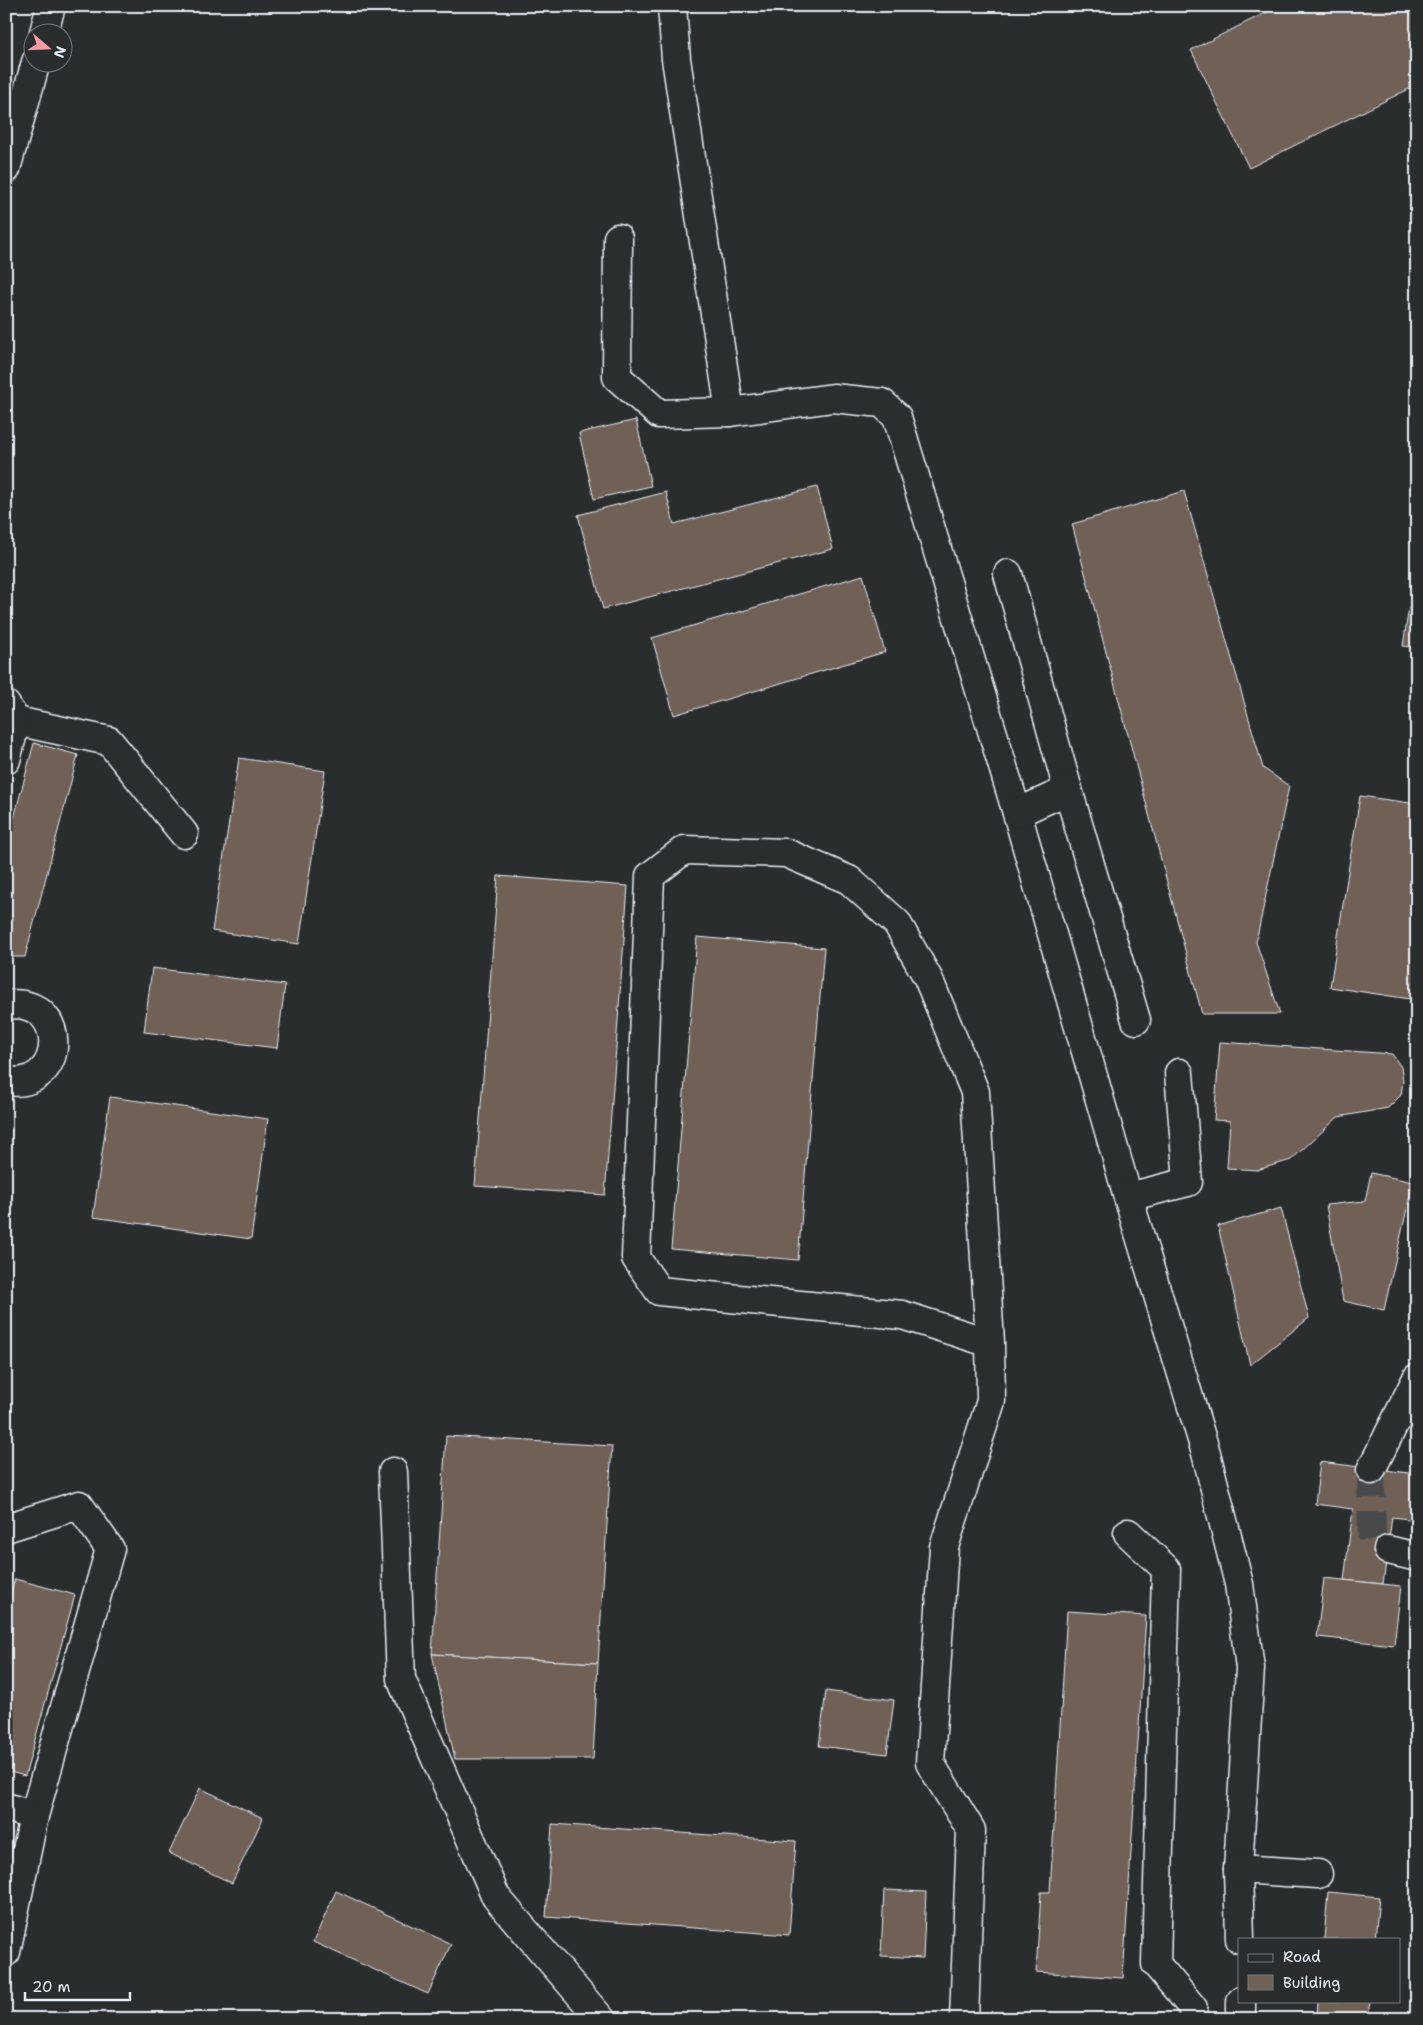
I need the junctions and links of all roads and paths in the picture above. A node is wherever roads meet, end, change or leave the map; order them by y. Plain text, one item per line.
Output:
1 (52, 6) edge
2 (672, 6) edge
3 (47, 22) edge
4 (33, 72) edge
5 (6, 168) edge
6 (618, 238) dead end
7 (730, 412) junction
8 (1008, 574) dead end
9 (11, 713) edge
10 (6, 760) edge
11 (1068, 790) junction
12 (1017, 813) junction
13 (184, 834) dead end
14 (6, 1005) edge
15 (1136, 1020) dead end
16 (1179, 1073) dead end
17 (6, 1081) edge
18 (1128, 1197) junction
19 (990, 1343) junction
20 (1417, 1378) edge
21 (1371, 1470) tunnel mouth
22 (393, 1472) dead end
23 (6, 1528) edge
24 (1128, 1533) dead end
25 (1388, 1550) tunnel mouth
26 (1417, 1557) edge
27 (6, 1807) edge
28 (34, 1816) junction
29 (1238, 1869) junction
30 (1318, 1874) dead end
31 (1240, 1938) edge
32 (6, 1952) edge
33 (1241, 2002) edge
34 (601, 2019) edge
35 (964, 2019) edge
36 (1194, 2019) edge
37 (1241, 2019) edge

1 - 3 street
2 - 7 street
4 - 5 street
6 - 7 street
7 - 12 street
8 - 11 street
9 - 10 street
9 - 13 street
11 - 12 street
11 - 15 street
12 - 18 street
14 - 17 street
16 - 18 street
18 - 29 street
19 - 19 street
19 - 35 street
20 - 21 street
22 - 34 street
23 - 28 street
24 - 36 street
25 - 26 street
27 - 28 street
28 - 32 street
29 - 30 street
29 - 31 street
33 - 37 street

